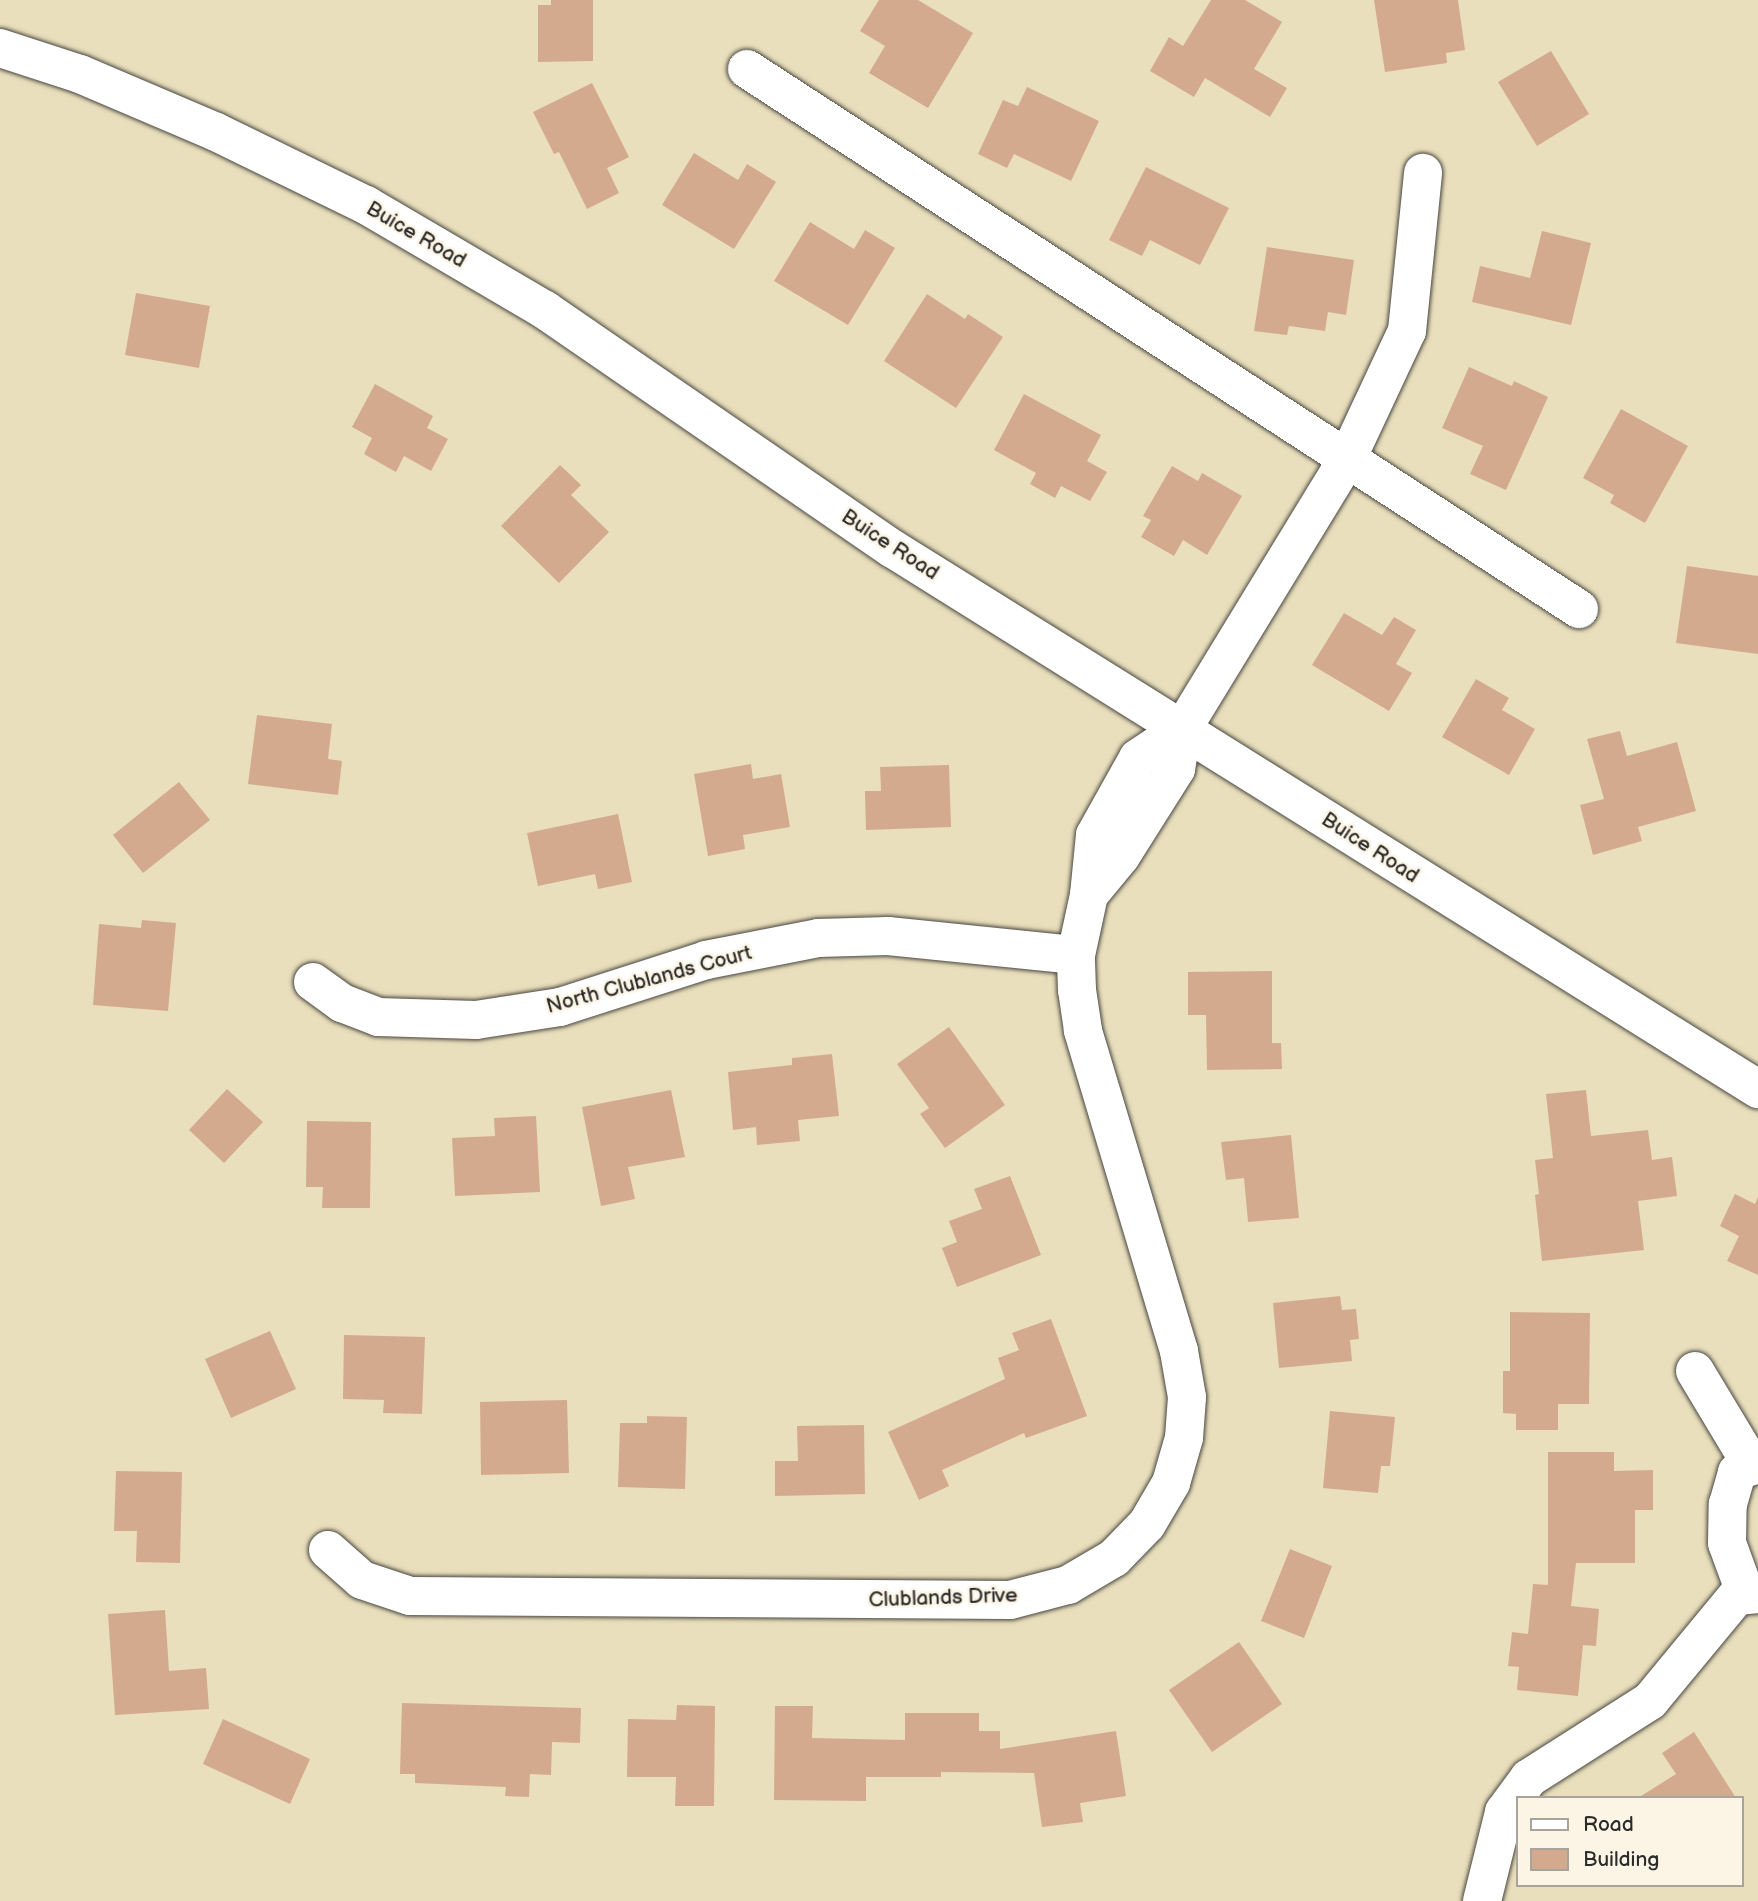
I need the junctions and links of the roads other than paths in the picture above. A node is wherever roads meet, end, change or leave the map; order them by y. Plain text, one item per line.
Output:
1 (0, 48) edge
2 (747, 69) dead end
3 (1423, 173) dead end
4 (1347, 459) junction
5 (1579, 609) dead end
6 (1183, 728) junction
7 (1076, 955) junction
8 (313, 982) dead end
9 (1758, 1089) edge
10 (1695, 1371) dead end
11 (1755, 1465) edge
12 (328, 1550) dead end
13 (1752, 1595) edge
14 (1482, 1901) edge

1 - 6 street, Buice Road
2 - 4 street
3 - 4 street
4 - 5 street
4 - 6 street
6 - 7 street, Clublands Drive
6 - 9 street, Buice Road
7 - 8 street, North Clublands Court
7 - 12 street, Clublands Drive
10 - 11 street
11 - 13 street
13 - 14 street

